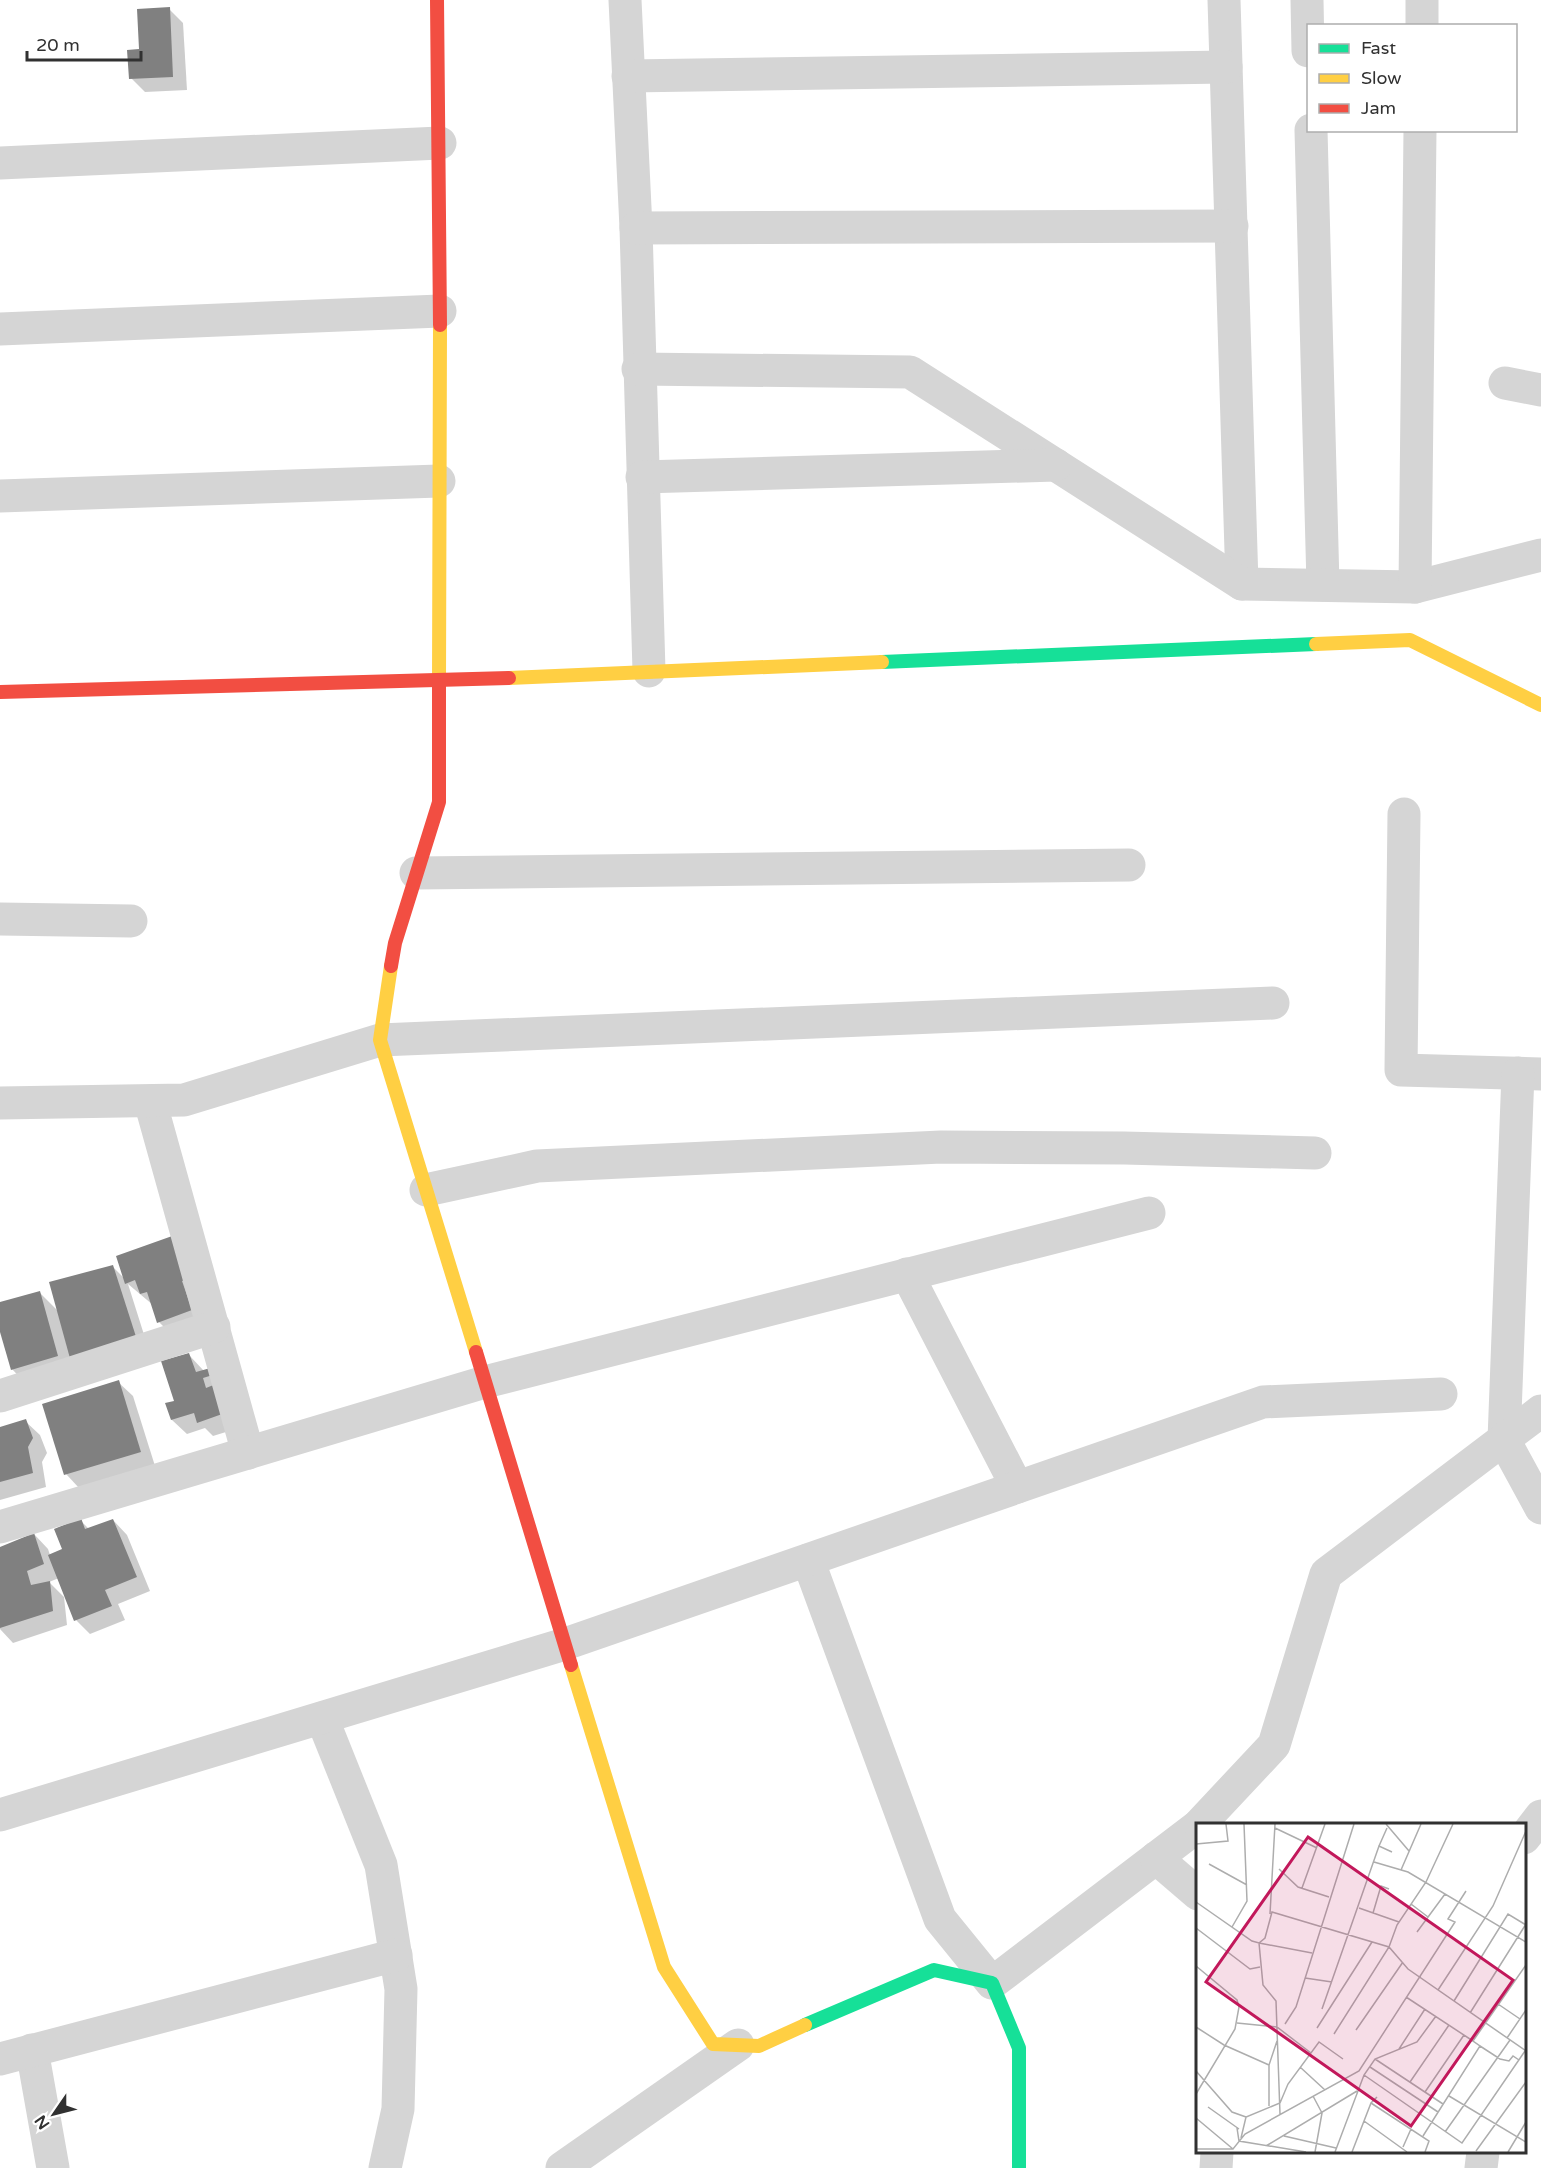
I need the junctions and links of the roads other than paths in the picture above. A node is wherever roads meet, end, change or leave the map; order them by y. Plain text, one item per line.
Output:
1 (437, 0) edge
2 (625, 0) edge
3 (1224, 0) edge
4 (1307, 0) edge
5 (1422, 0) edge
6 (1307, 24) edge
7 (1422, 24) edge
8 (1226, 67) junction
9 (628, 76) junction
10 (1311, 132) edge
11 (1420, 132) edge
12 (440, 143) junction
13 (0, 163) edge
14 (1232, 226) junction
15 (636, 228) junction
16 (440, 311) junction
17 (0, 329) edge
18 (638, 369) junction
19 (1505, 383) dead end
20 (1541, 390) edge
21 (1056, 465) junction
22 (642, 477) junction
23 (439, 481) junction
24 (0, 496) edge
25 (1541, 555) edge
26 (1242, 584) junction
27 (1323, 585) junction
28 (1415, 586) junction
29 (649, 671) junction
30 (438, 681) junction
31 (0, 692) edge
32 (1541, 705) edge
33 (1404, 814) dead end
34 (1129, 865) dead end
35 (416, 873) junction
36 (0, 919) edge
37 (131, 921) dead end
38 (1273, 1003) dead end
39 (380, 1040) junction
40 (1529, 1073) edge
41 (150, 1101) junction
42 (0, 1103) edge
43 (1315, 1153) dead end
44 (426, 1190) junction
45 (1149, 1213) dead end
46 (907, 1274) junction
47 (214, 1327) junction
48 (485, 1382) junction
49 (1441, 1394) dead end
50 (0, 1396) edge
51 (1541, 1412) edge
52 (1504, 1440) junction
53 (248, 1453) junction
54 (1017, 1488) junction
55 (1541, 1508) edge
56 (0, 1527) edge
57 (808, 1560) junction
58 (565, 1644) junction
59 (322, 1718) junction
60 (0, 1815) edge
61 (1541, 1816) edge
62 (1201, 1823) edge
63 (1196, 1827) edge
64 (1526, 1835) edge
65 (1156, 1858) junction
66 (1196, 1893) edge
67 (396, 1955) junction
68 (992, 1983) junction
69 (738, 2045) junction
70 (32, 2050) junction
71 (0, 2059) edge
72 (1217, 2153) edge
73 (1483, 2153) edge
74 (52, 2168) edge
75 (385, 2168) edge
76 (562, 2168) edge
77 (1019, 2168) edge
78 (1216, 2168) edge
79 (1481, 2168) edge

1 - 12 street
2 - 9 street
3 - 8 street
4 - 6 street
5 - 7 street
8 - 9 street
8 - 14 street
9 - 15 street
10 - 27 street
11 - 28 street
12 - 13 street
12 - 16 street
14 - 15 street
14 - 26 street
15 - 18 street
16 - 17 street
16 - 23 street
18 - 21 street
18 - 22 street
19 - 20 street
21 - 22 street
21 - 26 street
22 - 29 street
23 - 24 street
23 - 30 street
25 - 28 street
26 - 27 street
27 - 28 street
29 - 30 street
29 - 32 street
30 - 31 street
30 - 35 street
33 - 40 street
34 - 35 street
35 - 39 street
36 - 37 street
38 - 39 street
39 - 41 street
39 - 44 street
40 - 52 street
41 - 42 street
41 - 47 street
43 - 44 street
44 - 48 street
45 - 46 street
46 - 48 street
46 - 54 street
47 - 50 street
47 - 53 street
48 - 53 street
48 - 58 street
49 - 54 street
51 - 52 street
52 - 55 street
52 - 62 street
53 - 56 street
54 - 57 street
57 - 58 street
57 - 68 street
58 - 59 street
58 - 69 street
59 - 60 street
59 - 67 street
61 - 64 street
63 - 65 street
65 - 66 street
65 - 68 street
67 - 70 street
67 - 75 street
68 - 69 street
68 - 77 street
69 - 76 street
70 - 71 street
70 - 74 street
72 - 78 street
73 - 79 street

